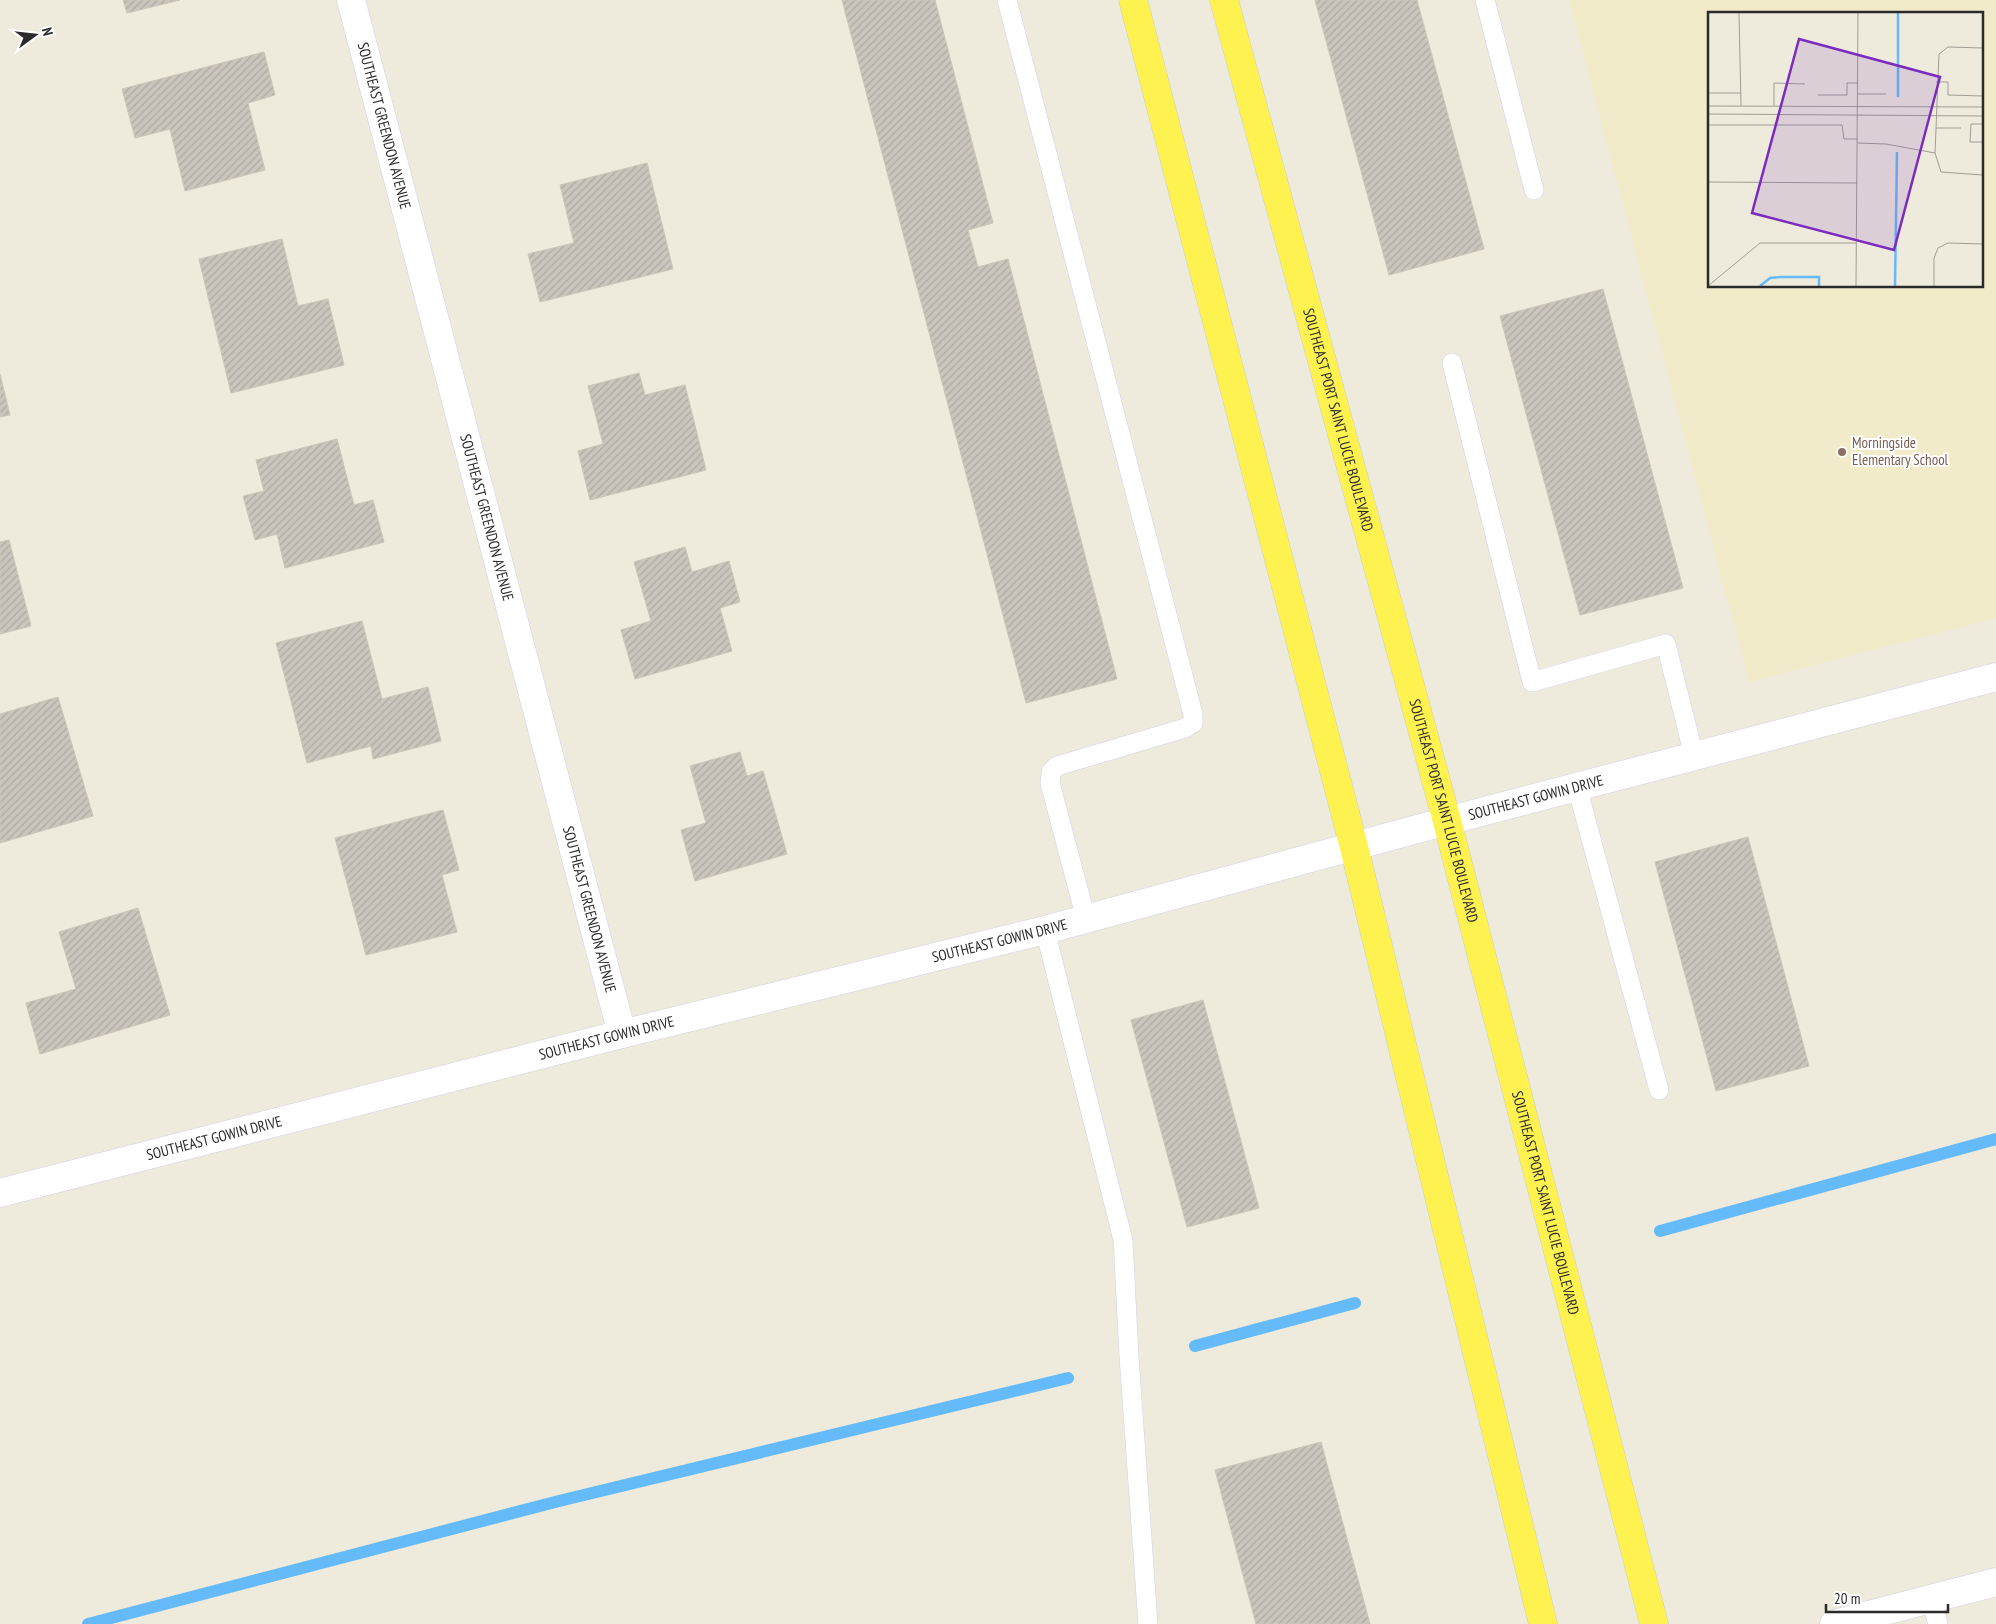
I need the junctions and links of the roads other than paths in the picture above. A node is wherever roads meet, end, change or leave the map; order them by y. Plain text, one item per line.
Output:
1 (351, 0) edge
2 (1007, 0) edge
3 (1133, 0) edge
4 (1224, 0) edge
5 (1485, 0) edge
6 (1534, 190) dead end
7 (1452, 363) dead end
8 (1996, 677) edge
9 (1694, 756) junction
10 (1577, 787) junction
11 (1447, 821) junction
12 (1354, 847) junction
13 (1086, 919) junction
14 (1046, 930) junction
15 (622, 1034) junction
16 (1659, 1090) dead end
17 (0, 1193) edge
18 (1996, 1582) edge
19 (1934, 1611) edge
20 (1148, 1624) edge
21 (1543, 1624) edge
22 (1654, 1624) edge
23 (1834, 1624) edge

1 - 15 street, SOUTHEAST GREENDON AVENUE
2 - 13 lane
3 - 12 main road
4 - 11 main road, SOUTHEAST PORT SAINT LUCIE BOULEVARD
5 - 6 lane
7 - 9 lane
8 - 9 street, SOUTHEAST GOWIN DRIVE
9 - 10 street, SOUTHEAST GOWIN DRIVE
10 - 11 street, SOUTHEAST GOWIN DRIVE
10 - 16 lane
11 - 12 street, SOUTHEAST GOWIN DRIVE
11 - 22 main road, SOUTHEAST PORT SAINT LUCIE BOULEVARD
12 - 13 street, SOUTHEAST GOWIN DRIVE
12 - 21 main road
13 - 14 street, SOUTHEAST GOWIN DRIVE
14 - 15 street, SOUTHEAST GOWIN DRIVE
14 - 20 lane
15 - 17 street, SOUTHEAST GOWIN DRIVE
18 - 19 street
19 - 23 street

